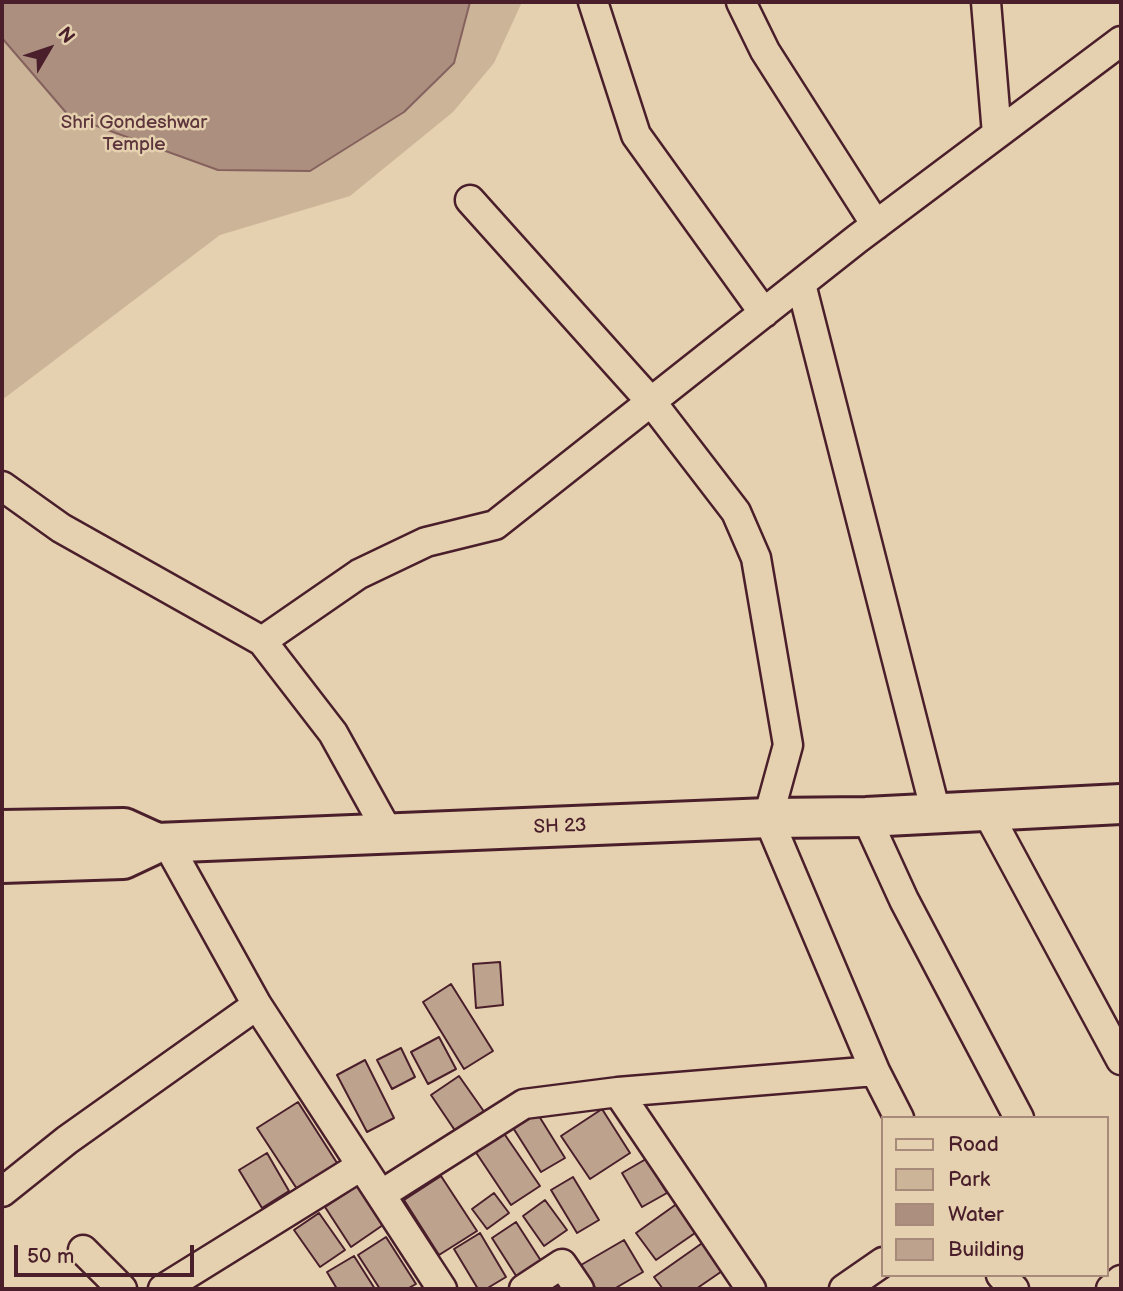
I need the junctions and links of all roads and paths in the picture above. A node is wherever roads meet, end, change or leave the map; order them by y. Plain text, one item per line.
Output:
1 (593, 2) edge
2 (741, 2) edge
3 (986, 2) edge
4 (1121, 40) edge
5 (997, 134) junction
6 (470, 200) dead end
7 (876, 225) junction
8 (802, 284) junction
9 (764, 313) junction
10 (653, 404) junction
11 (2, 486) edge
12 (262, 640) junction
13 (1121, 804) edge
14 (986, 810) junction
15 (936, 813) junction
16 (866, 817) junction
17 (768, 818) junction
18 (2, 830) edge
19 (389, 834) junction
20 (162, 843) junction
21 (57, 845) junction
22 (2, 863) edge
23 (257, 1005) junction
24 (1121, 1060) edge
25 (875, 1071) junction
26 (618, 1092) junction
27 (898, 1116) edge
28 (1018, 1116) edge
29 (361, 1166) junction
30 (2, 1192) edge
31 (382, 1194) junction
32 (83, 1250) dead end
33 (881, 1263) edge
34 (1121, 1280) edge
35 (122, 1289) edge
36 (163, 1289) edge
37 (442, 1289) edge
38 (524, 1289) edge
39 (579, 1289) edge
40 (751, 1289) edge
41 (844, 1289) edge
42 (1111, 1289) edge

1 - 9 street
2 - 7 street
3 - 5 street
4 - 5 street
5 - 7 street
6 - 10 street
7 - 8 street
8 - 9 street
8 - 15 street
9 - 10 street
10 - 12 street
10 - 17 street
11 - 12 street
12 - 19 street
13 - 14 main road, SH 23
14 - 15 main road, SH 23
14 - 24 street
15 - 16 main road, SH 23
16 - 17 main road, SH 23
16 - 28 street
17 - 19 main road, SH 23
17 - 25 street
18 - 21 main road
19 - 20 main road, SH 23
20 - 21 main road
20 - 23 street
21 - 22 main road
23 - 29 street
23 - 30 street
25 - 26 street
25 - 27 street
26 - 31 street
26 - 40 street
29 - 31 street
29 - 36 street
31 - 37 street
32 - 35 street
33 - 41 street
34 - 42 street
38 - 39 street

